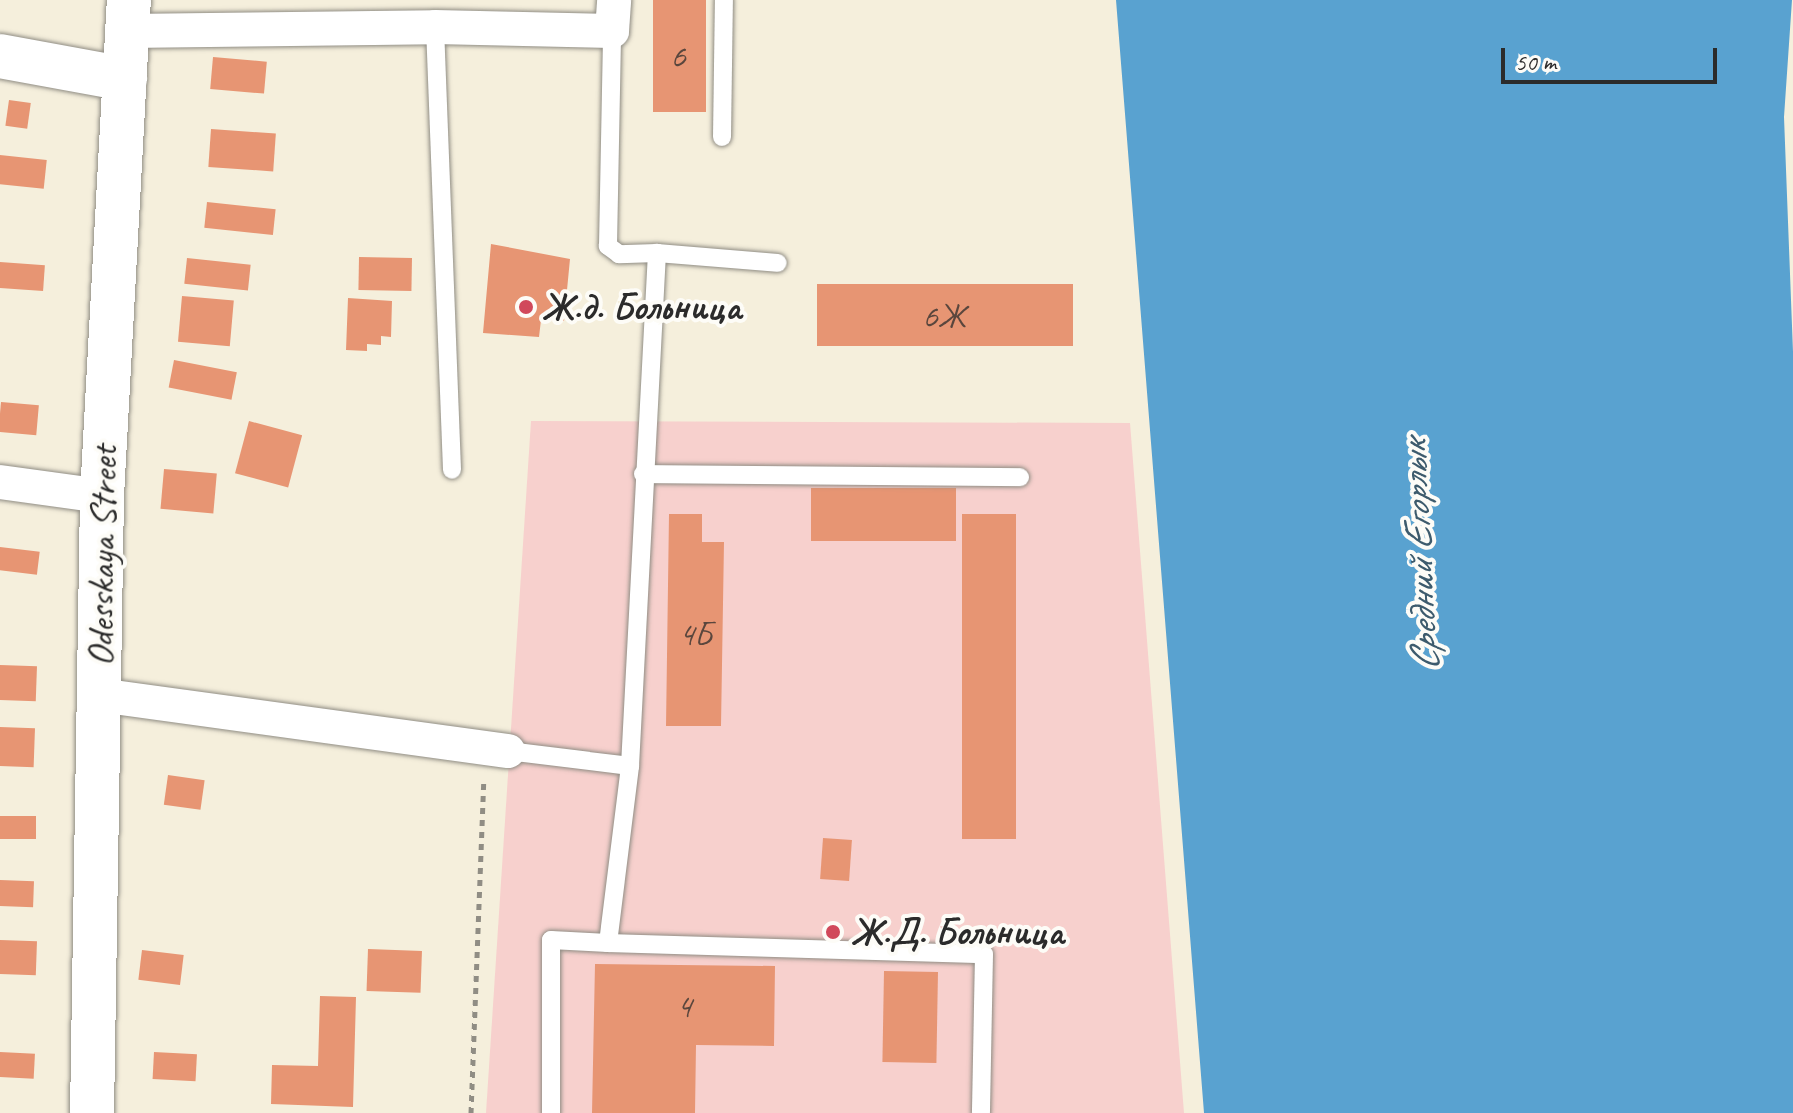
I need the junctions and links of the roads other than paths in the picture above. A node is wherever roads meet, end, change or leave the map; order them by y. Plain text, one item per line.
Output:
1 (724, 0) edge
2 (443, 13) edge
3 (128, 16) edge
4 (613, 16) edge
5 (0, 56) edge
6 (125, 79) junction
7 (722, 137) dead end
8 (657, 253) junction
9 (778, 263) dead end
10 (452, 470) dead end
11 (643, 474) junction
12 (1020, 477) dead end
13 (0, 482) edge
14 (102, 496) junction
15 (99, 695) junction
16 (496, 749) joint
17 (630, 766) junction
18 (608, 943) junction
19 (92, 1113) edge
20 (551, 1113) edge
21 (981, 1113) edge

1 - 7 lane
2 - 3 street
2 - 4 street
2 - 10 lane
3 - 6 main road, Odesskaya Street
4 - 8 lane
5 - 6 main road
6 - 14 main road, Odesskaya Street
8 - 9 lane
8 - 11 lane
11 - 12 lane
11 - 17 lane
13 - 14 street
14 - 15 main road, Odesskaya Street
15 - 16 street
15 - 19 main road, Odesskaya Street
16 - 17 lane
17 - 18 lane
18 - 20 lane
18 - 21 lane

